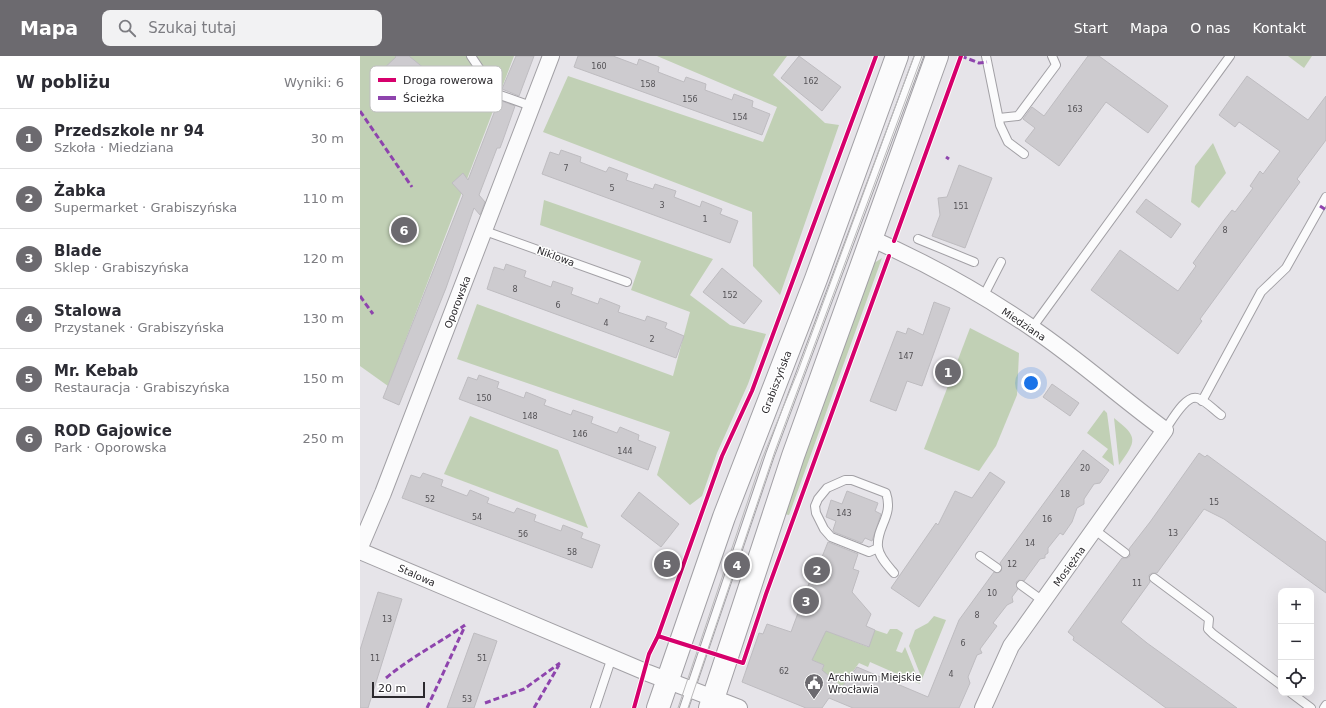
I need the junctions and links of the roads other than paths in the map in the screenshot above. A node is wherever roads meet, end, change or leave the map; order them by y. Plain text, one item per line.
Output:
1 (471, 56) edge
2 (551, 56) edge
3 (897, 56) edge
4 (919, 56) edge
5 (937, 56) edge
6 (986, 56) edge
7 (1052, 56) edge
8 (1230, 56) edge
9 (478, 66) edge
10 (502, 94) edge
11 (531, 106) junction
12 (999, 118) junction
13 (1024, 154) dead end
14 (1326, 197) edge
15 (485, 231) junction
16 (870, 238) junction
17 (918, 239) dead end
18 (974, 262) dead end
19 (1001, 262) dead end
20 (627, 282) dead end
21 (983, 297) junction
22 (1032, 328) junction
23 (1202, 402) junction
24 (1221, 415) dead end
25 (1165, 430) junction
26 (1095, 530) junction
27 (360, 547) edge
28 (878, 548) junction
29 (360, 551) edge
30 (1125, 553) dead end
31 (980, 556) dead end
32 (997, 568) dead end
33 (894, 573) dead end
34 (1154, 578) dead end
35 (1021, 585) dead end
36 (1043, 601) junction
37 (612, 657) junction
38 (667, 680) junction
39 (1278, 683) edge
40 (691, 690) junction
41 (1295, 696) edge
42 (712, 703) edge
43 (1326, 706) edge
44 (595, 708) edge
45 (658, 708) edge
46 (684, 708) edge
47 (739, 708) edge
48 (983, 708) edge
49 (1311, 708) edge
50 (1324, 708) edge

1 - 9 lane
2 - 11 street, Oporowska
3 - 38 main road, Grabiszyńska
4 - 40 lane
5 - 16 main road
6 - 12 lane
7 - 12 lane
8 - 22 lane
10 - 11 lane
11 - 15 street, Oporowska
12 - 13 lane
14 - 23 lane
15 - 20 lane, Niklowa
15 - 27 street, Oporowska
16 - 21 street, Miedziana
16 - 42 main road
17 - 18 lane
19 - 21 lane
21 - 22 street, Miedziana
22 - 25 street, Miedziana
23 - 24 lane
23 - 25 lane
25 - 26 street, Mosiężna
26 - 30 lane
26 - 36 street, Mosiężna
28 - 28 lane
28 - 33 lane
29 - 37 street, Stalowa
31 - 32 lane
34 - 39 lane
35 - 36 lane
36 - 48 street, Mosiężna
37 - 38 street, Stalowa
37 - 44 lane
38 - 40 street, Stalowa
38 - 45 main road, Grabiszyńska
40 - 42 street, Stalowa
40 - 46 lane
41 - 49 lane
42 - 47 street, Stalowa
43 - 50 lane

